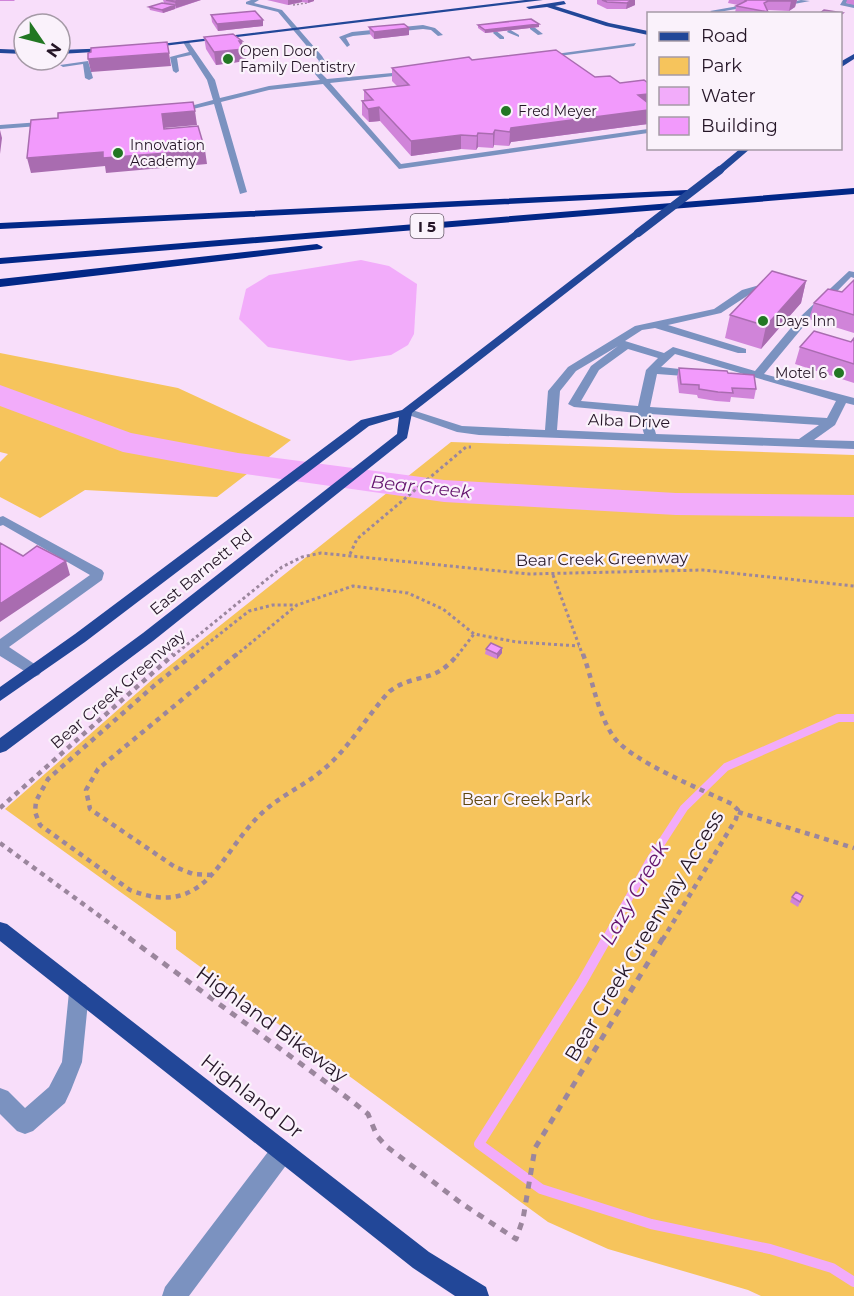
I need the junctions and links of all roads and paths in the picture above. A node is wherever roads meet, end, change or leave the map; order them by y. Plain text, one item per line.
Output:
1 (256, 0) edge
2 (538, 0) edge
3 (846, 0) edge
4 (561, 1) edge
5 (807, 1) edge
6 (740, 3) edge
7 (547, 5) junction
8 (854, 6) edge
9 (723, 10) junction
10 (780, 10) edge
11 (713, 11) dead end
12 (647, 27) edge
13 (297, 30) junction
14 (647, 33) edge
15 (441, 35) dead end
16 (186, 42) junction
17 (634, 44) dead end
18 (347, 45) dead end
19 (140, 47) edge
20 (117, 49) edge
21 (72, 51) edge
22 (193, 53) junction
23 (854, 56) edge
24 (531, 58) edge
25 (72, 64) edge
26 (854, 64) edge
27 (844, 69) edge
28 (425, 70) edge
29 (176, 71) dead end
30 (89, 78) edge
31 (324, 82) junction
32 (217, 101) junction
33 (164, 113) edge
34 (60, 122) edge
35 (0, 127) edge
36 (647, 131) edge
37 (745, 150) edge
38 (854, 182) edge
39 (854, 190) edge
40 (243, 192) dead end
41 (728, 192) junction
42 (714, 202) junction
43 (0, 226) edge
44 (0, 251) edge
45 (0, 261) edge
46 (854, 275) edge
47 (788, 281) edge
48 (0, 283) edge
49 (657, 325) junction
50 (620, 343) junction
51 (742, 351) dead end
52 (665, 357) junction
53 (652, 370) junction
54 (757, 375) junction
55 (848, 400) edge
56 (643, 410) junction
57 (406, 412) junction
58 (831, 422) junction
59 (551, 434) junction
60 (651, 438) junction
61 (800, 444) junction
62 (854, 445) edge
63 (457, 456) dead end
64 (0, 522) edge
65 (377, 522) joint
66 (350, 554) junction
67 (553, 575) junction
68 (854, 586) edge
69 (297, 605) junction
70 (474, 634) junction
71 (579, 646) junction
72 (0, 647) edge
73 (34, 671) junction
74 (0, 695) edge
75 (0, 747) edge
76 (0, 808) edge
77 (738, 812) junction
78 (0, 843) edge
79 (854, 848) edge
80 (213, 875) junction
81 (0, 930) edge
82 (79, 993) junction
83 (0, 1099) edge
84 (282, 1152) junction
85 (516, 1239) joint
86 (174, 1296) edge
87 (477, 1296) edge

1 - 13 street
2 - 7 main road
2 - 13 main road
3 - 8 street
4 - 7 main road
4 - 12 main road
5 - 10 street
5 - 10 street
6 - 9 street
6 - 9 street
7 - 13 main road
7 - 14 main road
9 - 11 street
13 - 16 main road
13 - 31 street
15 - 18 street
16 - 19 main road
16 - 22 street
17 - 24 street
20 - 21 main road
22 - 29 street
22 - 32 street
23 - 27 main road
25 - 30 street
26 - 27 main road
28 - 31 street
31 - 32 street
31 - 36 street
32 - 33 street
32 - 40 street
34 - 35 street
37 - 57 main road, East Barnett Rd, bridge
38 - 41 highway, I 5
39 - 42 highway, I 5
41 - 43 highway
41 - 44 highway, I 5
42 - 45 highway, I 5
42 - 48 highway
46 - 54 street
47 - 49 street
49 - 50 street
49 - 51 street
50 - 52 street
50 - 56 street
50 - 59 street
52 - 53 street
52 - 54 street
53 - 54 street
53 - 56 street
54 - 55 street
55 - 58 street
56 - 58 street
56 - 60 street
57 - 59 street, Alba Drive
57 - 73 main road, East Barnett Rd
57 - 75 main road, East Barnett Rd
58 - 61 street
59 - 60 street, Alba Drive
60 - 61 street, Alba Drive
61 - 62 street, Alba Drive
63 - 65 path
64 - 72 street
65 - 66 path
66 - 67 path, Bear Creek Greenway
66 - 76 path, Bear Creek Greenway
67 - 68 path, Bear Creek Greenway
67 - 71 path, Bear Creek Greenway Access
69 - 70 path
69 - 80 path
69 - 80 path
70 - 71 path
70 - 80 path
71 - 77 path, Bear Creek Greenway Access
72 - 73 street
73 - 74 main road, East Barnett Rd
77 - 79 path
77 - 85 path, Bear Creek Greenway Access
78 - 85 path, Highland Bikeway
81 - 82 main road, Highland Dr
82 - 83 street
82 - 84 main road, Highland Dr
84 - 86 street
84 - 87 main road, Highland Dr

